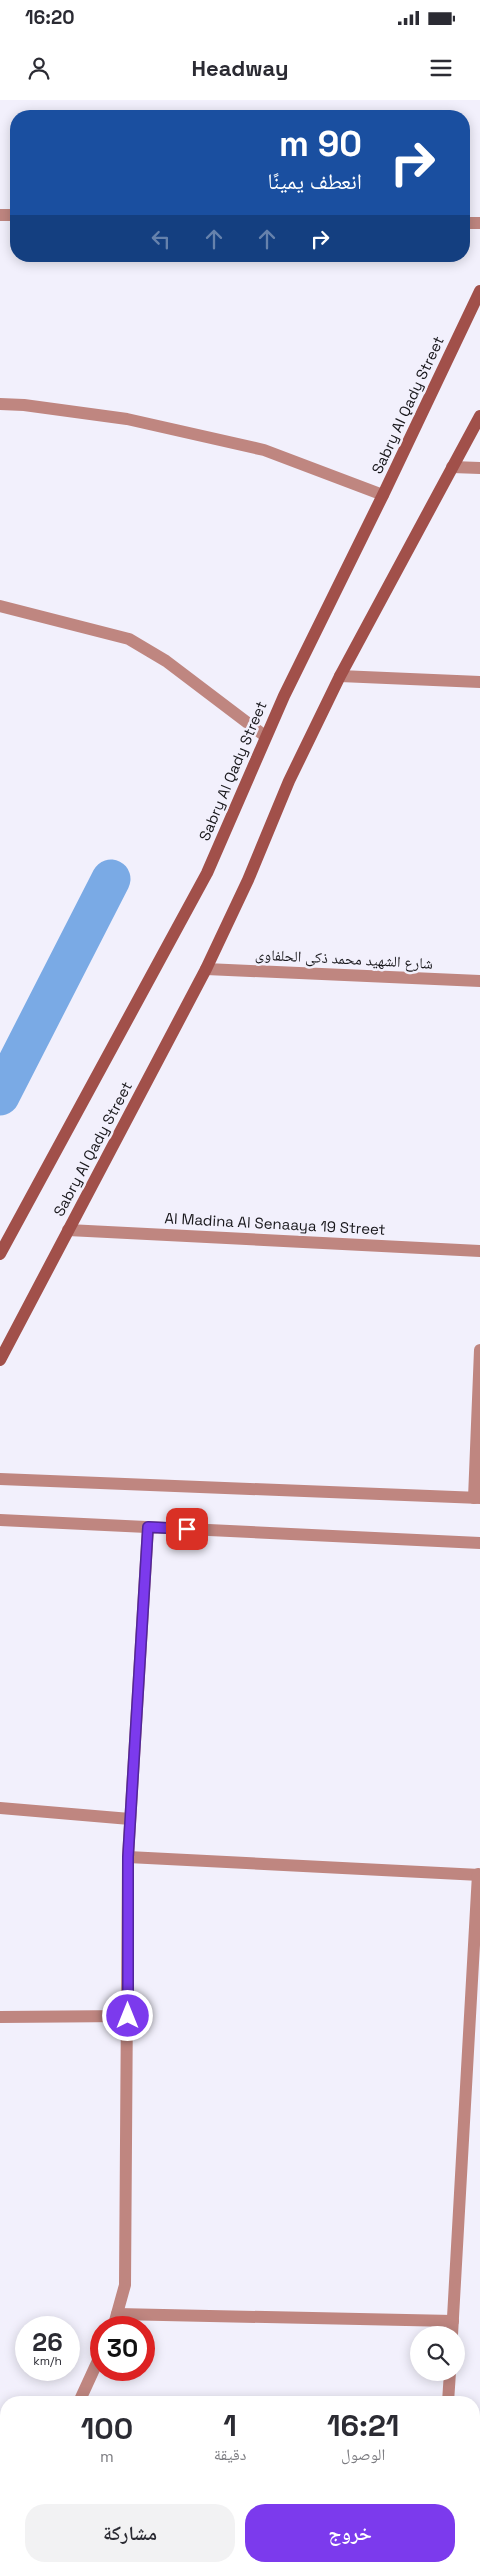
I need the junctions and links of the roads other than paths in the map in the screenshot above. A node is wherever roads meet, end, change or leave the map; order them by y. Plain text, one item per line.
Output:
1 (480, 291) edge
2 (0, 404) edge
3 (480, 416) edge
4 (452, 467) junction
5 (480, 468) edge
6 (384, 495) junction
7 (0, 606) edge
8 (340, 676) junction
9 (480, 682) edge
10 (265, 736) junction
11 (206, 969) junction
12 (480, 982) edge
13 (68, 1230) junction
14 (480, 1251) edge
15 (0, 1254) edge
16 (480, 1350) edge
17 (0, 1360) edge
18 (0, 1479) edge
19 (477, 1498) edge
20 (0, 1520) edge
21 (148, 1527) junction
22 (480, 1544) edge
23 (0, 1808) edge
24 (130, 1819) junction
25 (128, 1857) junction
26 (479, 1874) edge
27 (128, 2016) junction
28 (0, 2017) edge
29 (117, 2314) joint
30 (453, 2320) junction
31 (453, 2326) edge
32 (90, 2378) edge
33 (449, 2381) edge
34 (82, 2396) edge
35 (448, 2396) edge

1 - 6 street, Sabry Al Qady Street
2 - 6 street
3 - 4 street, Sabry Al Qady Street
4 - 5 street
4 - 8 street, Sabry Al Qady Street
6 - 10 street, Sabry Al Qady Street
7 - 10 street
8 - 9 street
8 - 11 street, Sabry Al Qady Street
10 - 15 street, Sabry Al Qady Street
11 - 12 street, شارع الشهيد محمد ذكى الحلفاوى
11 - 13 street, Sabry Al Qady Street
13 - 14 street, Al Madina Al Senaaya 19 Street
13 - 17 street, Sabry Al Qady Street
16 - 19 street
18 - 19 street
20 - 21 street
21 - 22 street
21 - 24 street
23 - 24 street
24 - 25 street
25 - 26 street
25 - 27 street
26 - 30 street
27 - 28 street
27 - 29 street
29 - 30 street
30 - 31 street
32 - 34 street
33 - 35 street

